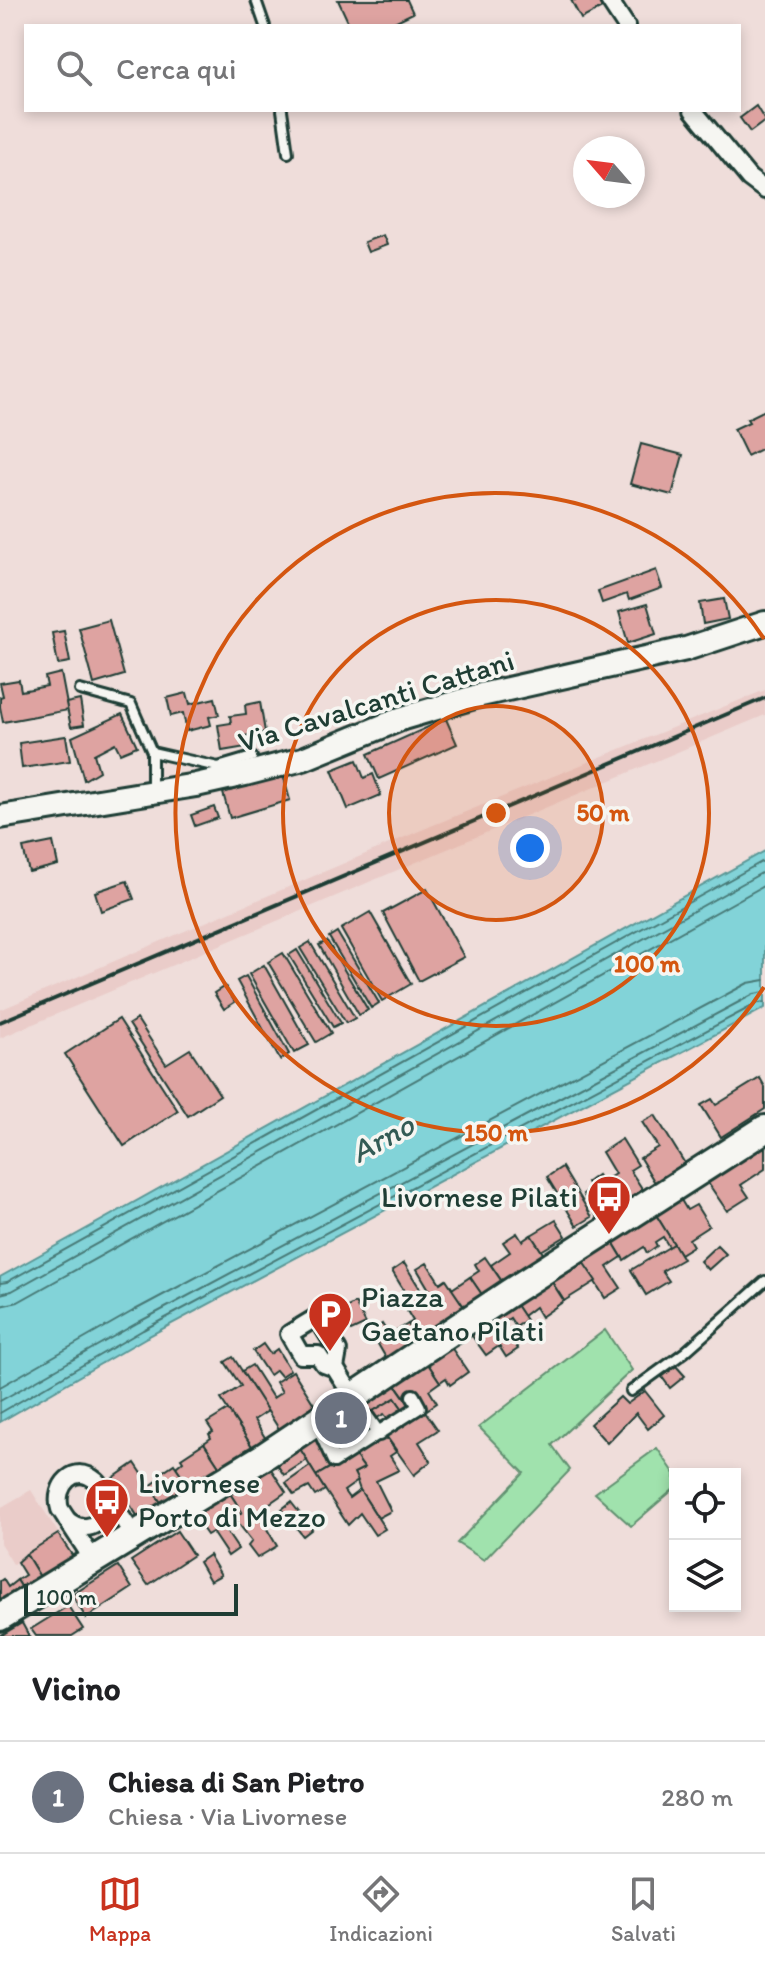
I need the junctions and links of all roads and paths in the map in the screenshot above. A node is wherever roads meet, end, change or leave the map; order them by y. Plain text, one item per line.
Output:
1 (256, 0) edge
2 (609, 0) edge
3 (264, 24) edge
4 (624, 24) edge
5 (282, 112) edge
6 (695, 112) edge
7 (288, 153) dead end
8 (765, 190) edge
9 (765, 623) edge
10 (80, 690) dead end
11 (152, 752) junction
12 (252, 757) dead end
13 (152, 792) junction
14 (0, 817) edge
15 (765, 1129) edge
16 (765, 1281) edge
17 (335, 1368) dead end
18 (631, 1391) dead end
19 (413, 1396) dead end
20 (360, 1407) junction
21 (316, 1422) junction
22 (379, 1434) junction
23 (101, 1487) junction
24 (63, 1516) junction
25 (134, 1534) junction
26 (94, 1561) junction
27 (0, 1617) edge

1 - 3 lane
2 - 4 street
5 - 7 lane
6 - 8 street
9 - 13 street, Via Cavalcanti Cattani
10 - 11 lane
11 - 12 lane
11 - 13 lane
13 - 14 street, Via Cavalcanti Cattani
15 - 20 main road
16 - 18 lane
17 - 20 street
19 - 22 street
20 - 21 main road
20 - 22 street
21 - 22 street
21 - 25 main road
23 - 24 street
23 - 24 street
23 - 25 street
24 - 26 street
25 - 26 main road
26 - 27 main road

